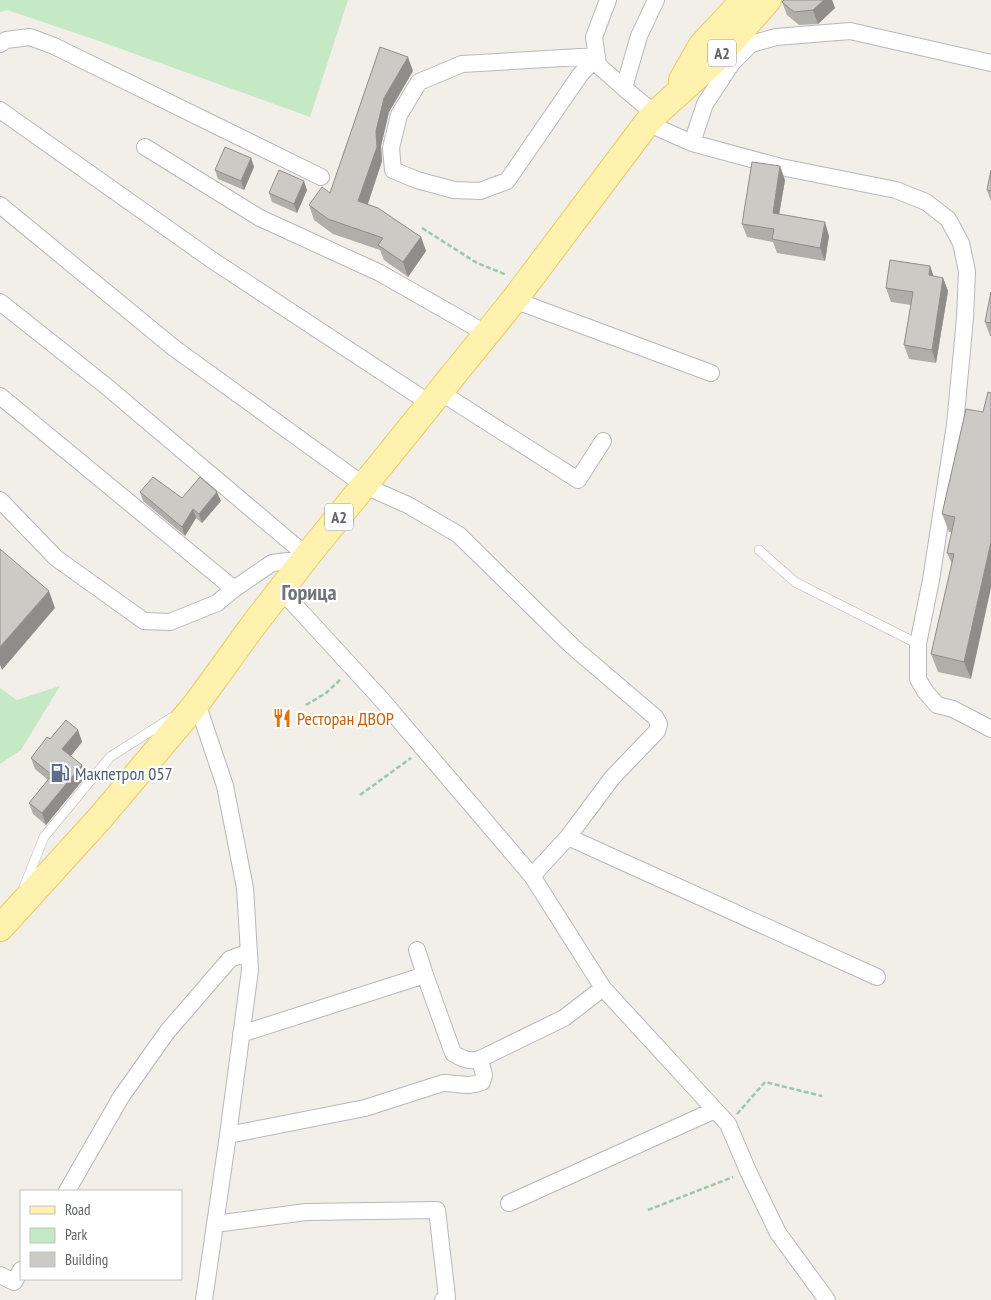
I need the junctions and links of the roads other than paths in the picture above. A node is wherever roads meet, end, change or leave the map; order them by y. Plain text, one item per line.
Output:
1 (608, 0) edge
2 (656, 0) edge
3 (744, 0) edge
4 (768, 0) edge
5 (0, 44) edge
6 (597, 56) junction
7 (991, 63) edge
8 (624, 88) junction
9 (0, 110) edge
10 (657, 112) junction
11 (692, 143) junction
12 (145, 148) dead end
13 (321, 178) dead end
14 (0, 205) edge
15 (520, 291) junction
16 (0, 302) edge
17 (487, 334) junction
18 (711, 373) dead end
19 (0, 396) edge
20 (435, 398) junction
21 (603, 441) dead end
22 (364, 486) junction
23 (0, 500) edge
24 (759, 550) dead end
25 (304, 560) junction
26 (234, 589) junction
27 (281, 590) junction
28 (918, 644) junction
29 (197, 703) junction
30 (991, 729) edge
31 (568, 837) junction
32 (532, 876) junction
33 (5, 923) edge
34 (417, 950) dead end
35 (249, 952) junction
36 (425, 975) junction
37 (877, 976) dead end
38 (603, 988) junction
39 (241, 1034) junction
40 (480, 1059) junction
41 (715, 1110) junction
42 (228, 1135) junction
43 (67, 1190) edge
44 (509, 1203) dead end
45 (215, 1224) junction
46 (20, 1272) edge
47 (0, 1275) edge
48 (204, 1300) edge
49 (443, 1300) edge
50 (828, 1300) edge

1 - 6 street
2 - 8 street
3 - 10 main road, A2
4 - 10 main road, A2
5 - 13 street
6 - 6 street
6 - 8 street
7 - 11 street
8 - 10 street
9 - 20 street
10 - 11 street
10 - 15 main road, A2
11 - 28 street
12 - 17 street
14 - 22 street
15 - 17 main road, A2
15 - 18 street
16 - 25 street
17 - 20 main road, A2
19 - 26 street
20 - 21 street
20 - 22 main road, A2
22 - 25 main road, A2
22 - 31 street
23 - 26 street
24 - 28 lane
25 - 26 street
25 - 27 main road, A2
27 - 29 main road, A2
27 - 32 street
28 - 30 street
29 - 33 main road, A2
29 - 35 street
31 - 32 street
31 - 37 street
32 - 38 street
34 - 36 street
35 - 39 street
35 - 43 street
36 - 39 street
36 - 40 street
38 - 40 street
38 - 41 street
39 - 42 street
40 - 42 street
41 - 44 street
41 - 50 street
42 - 45 street
45 - 48 street
45 - 49 street
46 - 47 street

